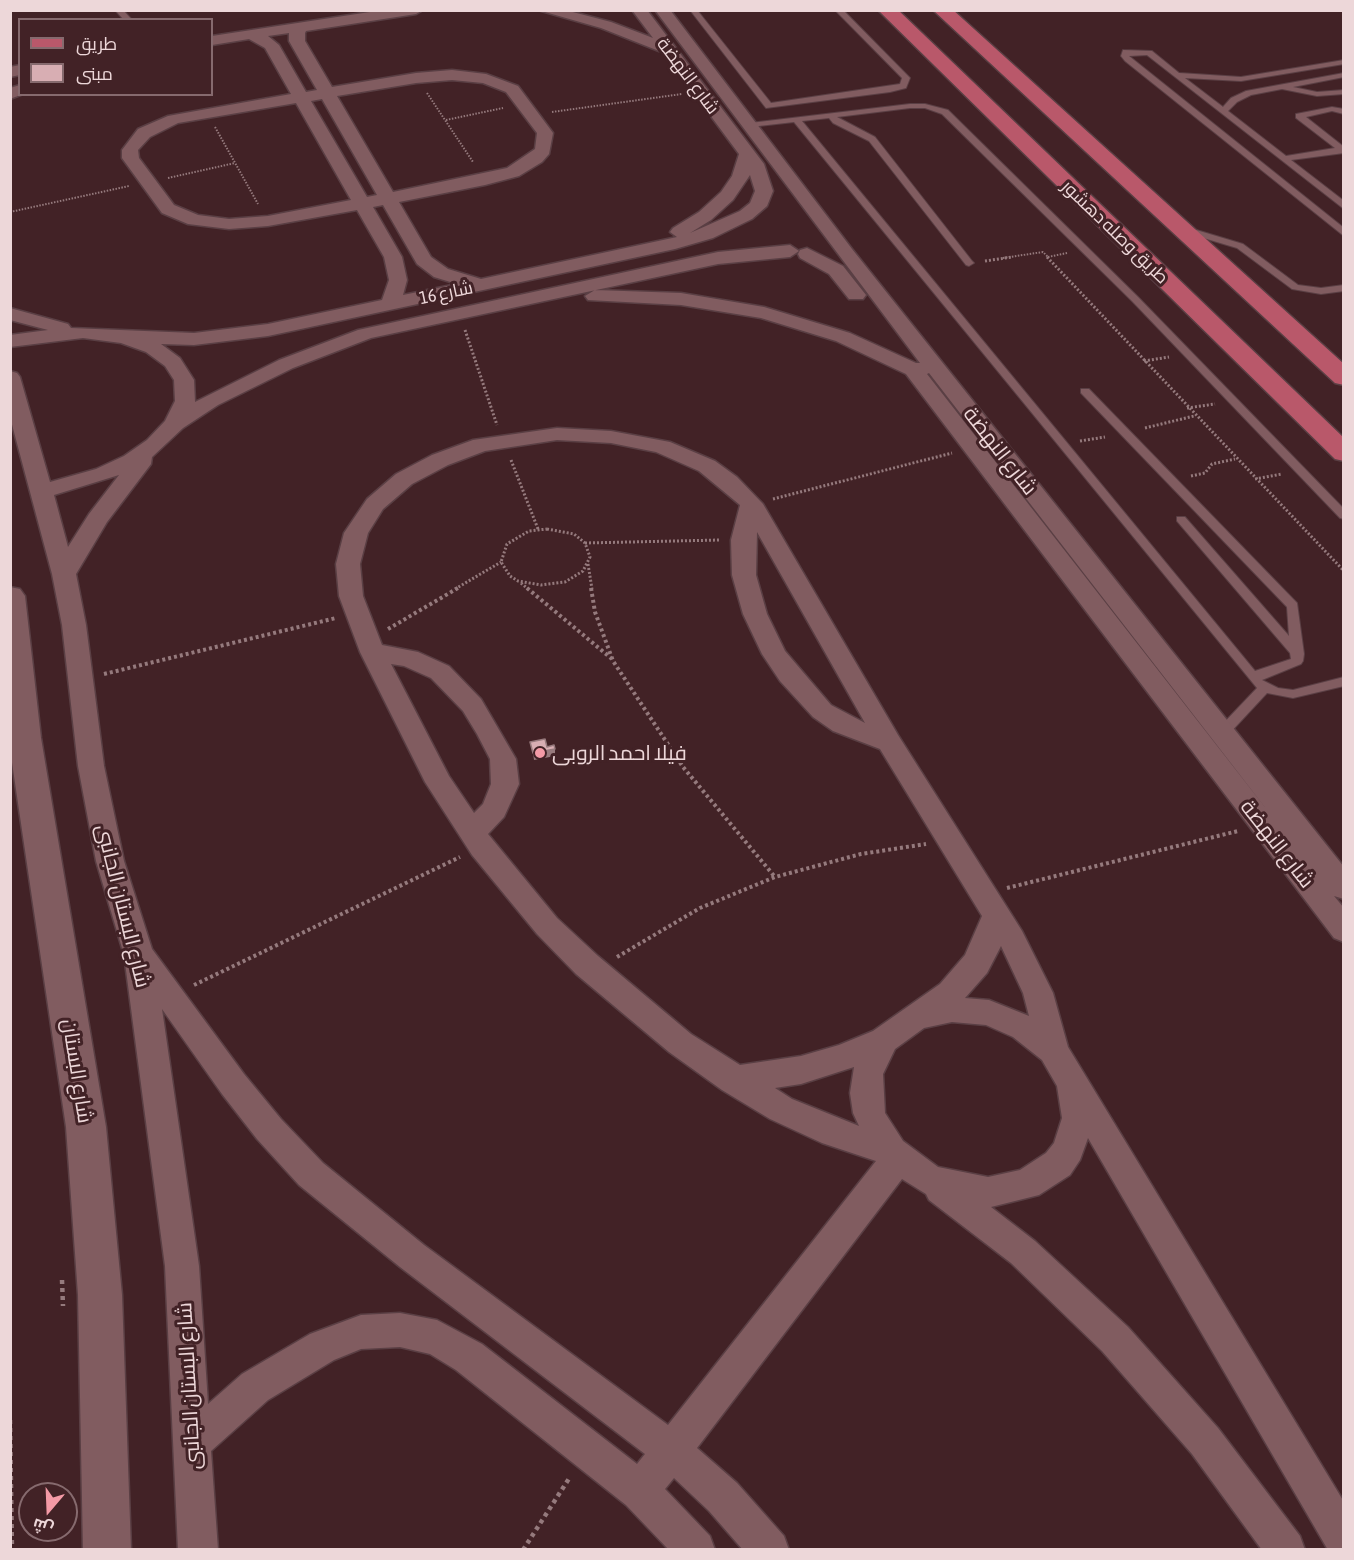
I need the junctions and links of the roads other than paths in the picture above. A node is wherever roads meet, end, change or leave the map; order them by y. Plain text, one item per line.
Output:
1 (416, 10) edge
2 (544, 10) edge
3 (639, 10) edge
4 (662, 10) edge
5 (693, 10) edge
6 (838, 10) edge
7 (886, 10) edge
8 (942, 10) edge
9 (328, 13) edge
10 (353, 14) edge
11 (303, 26) junction
12 (213, 33) edge
13 (246, 34) junction
14 (213, 40) edge
15 (669, 51) junction
16 (1344, 62) edge
17 (980, 63) junction
18 (944, 66) junction
19 (1177, 75) junction
20 (1344, 75) edge
21 (1277, 87) junction
22 (1029, 92) junction
23 (1344, 92) edge
24 (327, 93) junction
25 (992, 93) junction
26 (301, 97) junction
27 (1223, 111) junction
28 (1344, 112) edge
29 (831, 115) junction
30 (796, 120) junction
31 (750, 125) junction
32 (1343, 150) edge
33 (747, 155) junction
34 (1284, 159) junction
35 (803, 196) junction
36 (388, 198) junction
37 (362, 203) junction
38 (758, 206) junction
39 (1344, 206) edge
40 (1178, 227) junction
41 (1344, 233) edge
42 (638, 250) junction
43 (799, 253) junction
44 (845, 253) junction
45 (969, 263) road end
46 (483, 285) junction
47 (1344, 288) edge
48 (510, 302) junction
49 (390, 305) junction
50 (10, 314) edge
51 (83, 332) junction
52 (125, 338) junction
53 (10, 341) edge
54 (924, 368) junction
55 (10, 377) edge
56 (1344, 378) edge
57 (1085, 391) dead end
58 (175, 423) junction
59 (154, 445) junction
60 (1344, 453) edge
61 (40, 492) junction
62 (752, 504) junction
63 (1344, 516) edge
64 (1181, 519) dead end
65 (64, 574) junction
66 (10, 596) edge
67 (370, 647) junction
68 (1298, 654) junction
69 (1253, 677) junction
70 (1344, 681) edge
71 (1264, 688) junction
72 (1222, 733) junction
73 (889, 742) junction
74 (477, 840) junction
75 (1303, 877) junction
76 (1337, 879) edge
77 (990, 904) junction
78 (1344, 930) edge
79 (139, 955) junction
80 (917, 1017) junction
81 (884, 1040) junction
82 (1053, 1051) junction
83 (733, 1080) junction
84 (1073, 1083) junction
85 (905, 1162) junction
86 (192, 1443) junction
87 (671, 1450) junction
88 (640, 1491) junction
89 (1344, 1540) edge
90 (106, 1550) edge
91 (198, 1550) edge
92 (696, 1550) edge
93 (770, 1550) edge
94 (1286, 1550) edge

1 - 10 street
2 - 15 street
3 - 15 street, شارع النهضة
4 - 31 street, شارع النهضة
5 - 6 lane
7 - 18 main road, طريق وصله دهشور
8 - 17 main road
9 - 10 street
9 - 12 street
10 - 11 street
11 - 13 street
11 - 24 street
13 - 14 street
13 - 26 street
15 - 33 street, شارع النهضة
16 - 19 lane
17 - 18 main road
17 - 22 main road
18 - 25 main road, طريق وصله دهشور
19 - 27 lane
19 - 41 lane
20 - 21 lane
21 - 23 lane
21 - 27 lane
22 - 25 main road
22 - 40 main road
24 - 26 street
24 - 36 street
24 - 36 street
25 - 60 main road, طريق وصله دهشور
26 - 37 street
26 - 37 street
27 - 34 lane
28 - 32 lane
29 - 30 lane
29 - 45 lane
29 - 63 lane
30 - 31 lane
30 - 69 lane
31 - 35 street, شارع النهضة
32 - 34 lane
33 - 38 street, شارع النهضة
33 - 42 street
34 - 39 lane
35 - 38 street, شارع 16
35 - 44 street, شارع النهضة
36 - 37 street
36 - 46 street
37 - 49 street
38 - 42 street, شارع 16
38 - 43 street, شارع النهضة
40 - 47 lane
40 - 56 main road
42 - 46 street, شارع 16
43 - 44 street, شارع 16
43 - 48 street, شارع 16
43 - 54 street, شارع النهضة
44 - 54 street, شارع النهضة
46 - 49 street, شارع 16
48 - 54 street
48 - 58 street, شارع 16
49 - 52 street, شارع 16
50 - 51 street
51 - 52 street
51 - 53 street
52 - 58 street
54 - 72 street, شارع النهضة
54 - 75 street, شارع النهضة
55 - 61 street, شارع البستان الجانبى
57 - 68 lane
58 - 59 street
59 - 61 street
59 - 65 street
61 - 65 street, شارع البستان الجانبى
62 - 67 street
62 - 73 street
62 - 73 street
64 - 68 lane
65 - 79 street, شارع البستان الجانبى
66 - 90 street, شارع البستان
67 - 74 street
67 - 74 street
68 - 69 lane
69 - 71 lane
70 - 71 lane
71 - 72 lane
72 - 76 street, شارع النهضة
73 - 77 street
74 - 83 street
75 - 76 street
75 - 78 street, شارع النهضة
77 - 80 street
77 - 82 street
79 - 86 street, شارع البستان الجانبى
79 - 87 street
80 - 81 street
80 - 82 street
81 - 83 street
81 - 85 street
82 - 84 street
83 - 85 street
84 - 85 street
84 - 89 street
85 - 87 street
85 - 94 street
86 - 88 street
86 - 91 street, شارع البستان الجانبى
87 - 88 street
87 - 93 street
88 - 92 street

